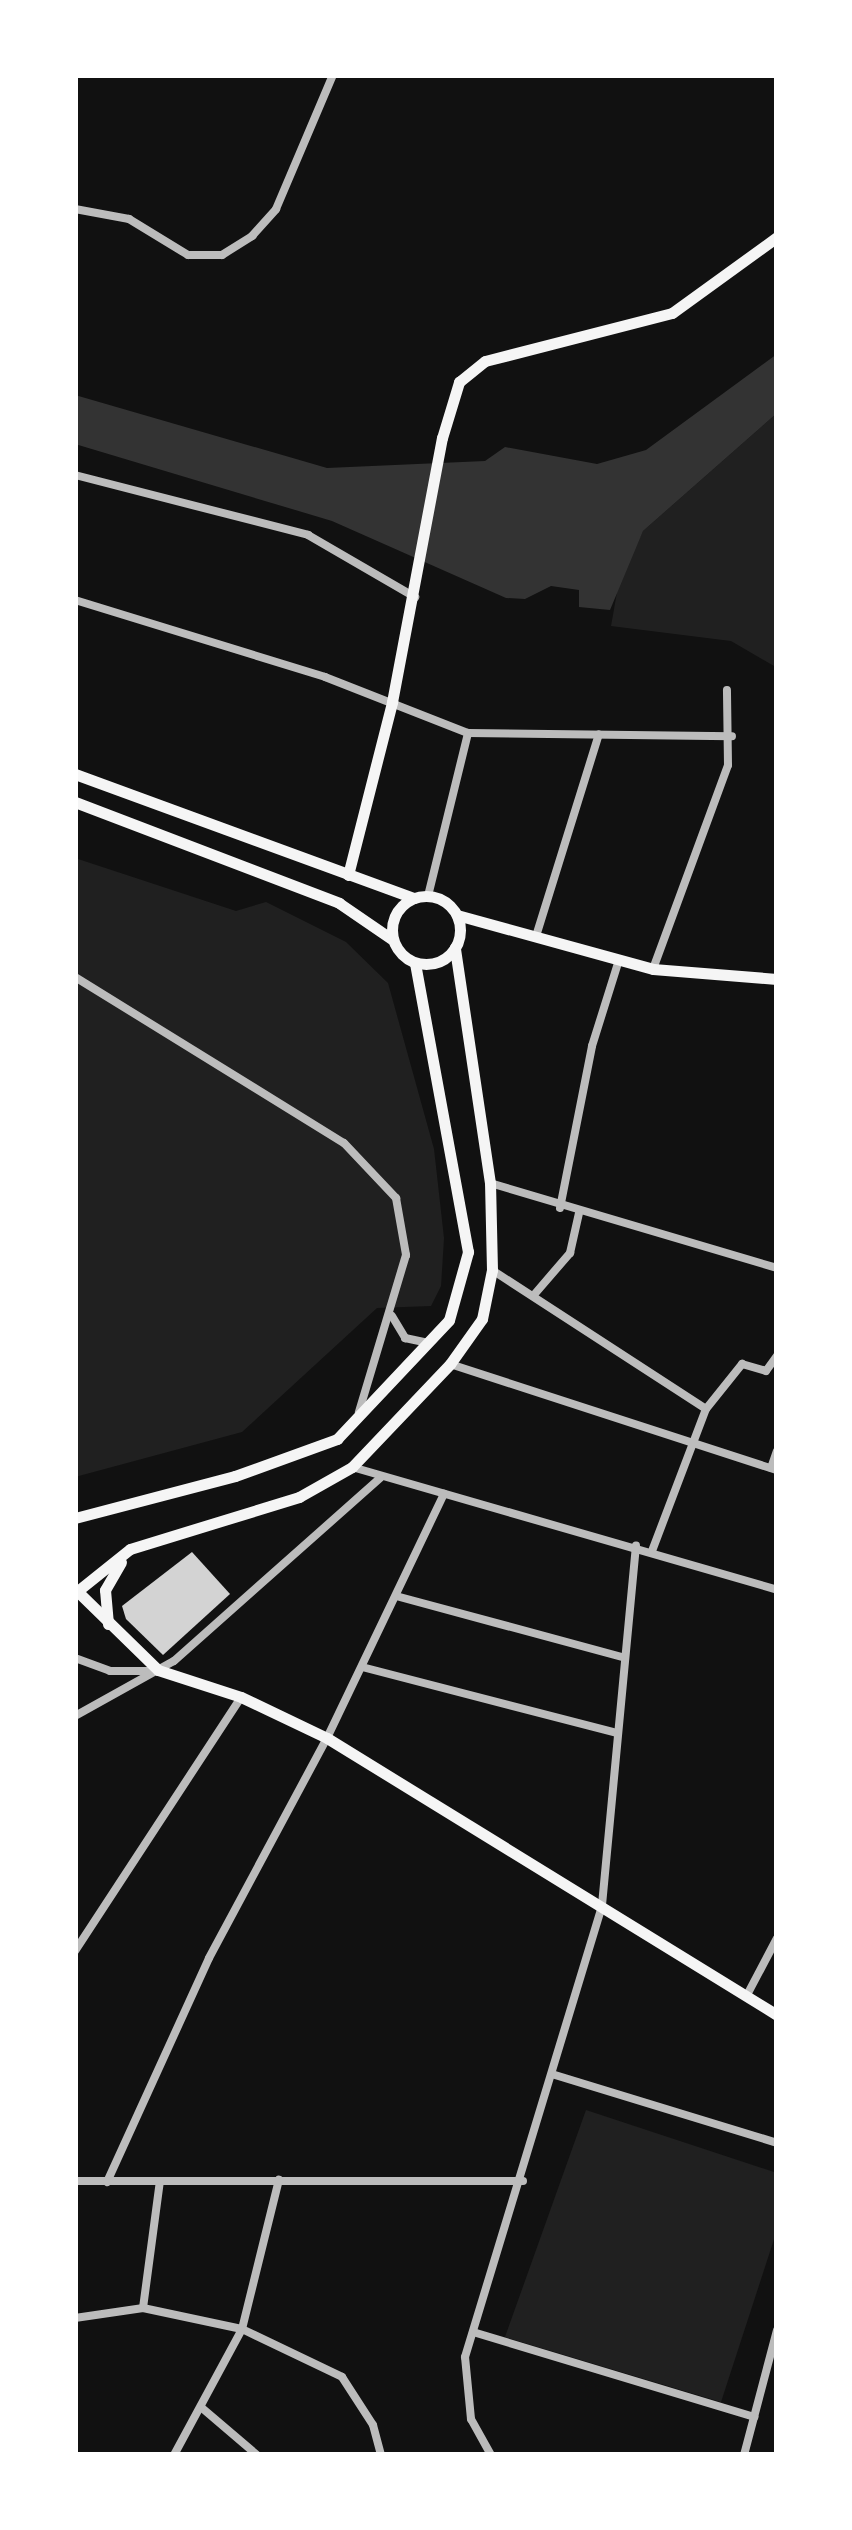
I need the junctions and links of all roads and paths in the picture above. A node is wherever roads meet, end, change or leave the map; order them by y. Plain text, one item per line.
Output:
1 (333, 75) edge
2 (75, 209) edge
3 (777, 237) edge
4 (75, 475) edge
5 (415, 598) junction
6 (75, 600) edge
7 (727, 690) dead end
8 (392, 702) junction
9 (468, 733) junction
10 (600, 734) junction
11 (732, 736) junction
12 (75, 774) edge
13 (75, 802) edge
14 (348, 875) junction
15 (428, 896) junction
16 (414, 898) junction
17 (457, 915) junction
18 (537, 933) junction
19 (393, 940) junction
20 (456, 948) junction
21 (619, 959) junction
22 (415, 963) junction
23 (654, 968) junction
24 (75, 977) edge
25 (777, 979) edge
26 (490, 1183) junction
27 (560, 1208) junction
28 (579, 1213) junction
29 (777, 1268) edge
30 (492, 1270) junction
31 (533, 1296) junction
32 (392, 1316) junction
33 (431, 1343) junction
34 (777, 1356) edge
35 (450, 1364) junction
36 (706, 1409) junction
37 (354, 1427) junction
38 (697, 1444) junction
39 (777, 1451) edge
40 (352, 1467) junction
41 (774, 1469) edge
42 (380, 1478) junction
43 (444, 1494) junction
44 (75, 1518) edge
45 (636, 1546) junction
46 (130, 1549) junction
47 (652, 1551) junction
48 (777, 1590) edge
49 (76, 1591) edge
50 (396, 1596) junction
51 (108, 1628) junction
52 (75, 1658) edge
53 (625, 1658) junction
54 (362, 1667) junction
55 (158, 1670) junction
56 (241, 1697) junction
57 (75, 1716) edge
58 (618, 1733) junction
59 (327, 1738) junction
60 (602, 1905) junction
61 (777, 1938) edge
62 (75, 1951) edge
63 (747, 1995) junction
64 (777, 2015) edge
65 (555, 2074) junction
66 (777, 2143) edge
67 (279, 2180) junction
68 (160, 2181) junction
69 (523, 2181) junction
70 (75, 2182) edge
71 (107, 2182) junction
72 (143, 2308) junction
73 (75, 2318) edge
74 (242, 2329) junction
75 (777, 2330) edge
76 (473, 2332) junction
77 (202, 2408) junction
78 (754, 2417) junction
79 (174, 2455) edge
80 (257, 2455) edge
81 (381, 2455) edge
82 (491, 2455) edge
83 (744, 2455) edge

1 - 2 street
3 - 5 main road
4 - 5 street
5 - 8 main road
6 - 8 street
7 - 11 street
8 - 9 street
8 - 14 main road
9 - 10 street
9 - 15 street
10 - 11 street
10 - 18 street
11 - 23 street
12 - 14 main road
13 - 19 main road
14 - 16 main road
15 - 16 main road
15 - 17 main road
16 - 19 main road
17 - 18 main road
17 - 20 main road
18 - 21 main road
19 - 22 main road
20 - 22 main road
20 - 26 main road
21 - 23 main road
21 - 27 street
22 - 33 main road
23 - 25 main road
24 - 32 street
26 - 27 street
26 - 30 main road
27 - 28 street
28 - 29 street
28 - 31 street
30 - 31 street
30 - 35 main road
31 - 36 street
32 - 33 street
32 - 37 street
33 - 37 main road
34 - 36 street
35 - 38 street
35 - 40 main road
36 - 38 street
37 - 44 main road
38 - 41 street
38 - 47 street
39 - 41 street
40 - 42 street
40 - 46 main road
42 - 43 street
42 - 55 street
43 - 45 street
43 - 50 street
45 - 47 street
45 - 53 street
46 - 49 main road
46 - 51 main road
47 - 48 street
49 - 51 main road
50 - 53 street
50 - 54 street
51 - 55 main road
52 - 55 street
53 - 58 street
54 - 58 street
54 - 59 street
55 - 56 main road
55 - 57 street
56 - 59 main road
56 - 62 street
58 - 60 street
59 - 60 main road
59 - 71 street
60 - 63 main road
60 - 65 street
61 - 63 street
63 - 64 main road
65 - 66 street
65 - 69 street
67 - 68 street
67 - 69 street
67 - 74 street
68 - 71 street
68 - 72 street
69 - 76 street
70 - 71 street
72 - 73 street
72 - 74 street
74 - 77 street
74 - 81 street
75 - 78 street
76 - 78 street
76 - 82 street
77 - 79 street
77 - 80 street
78 - 83 street

